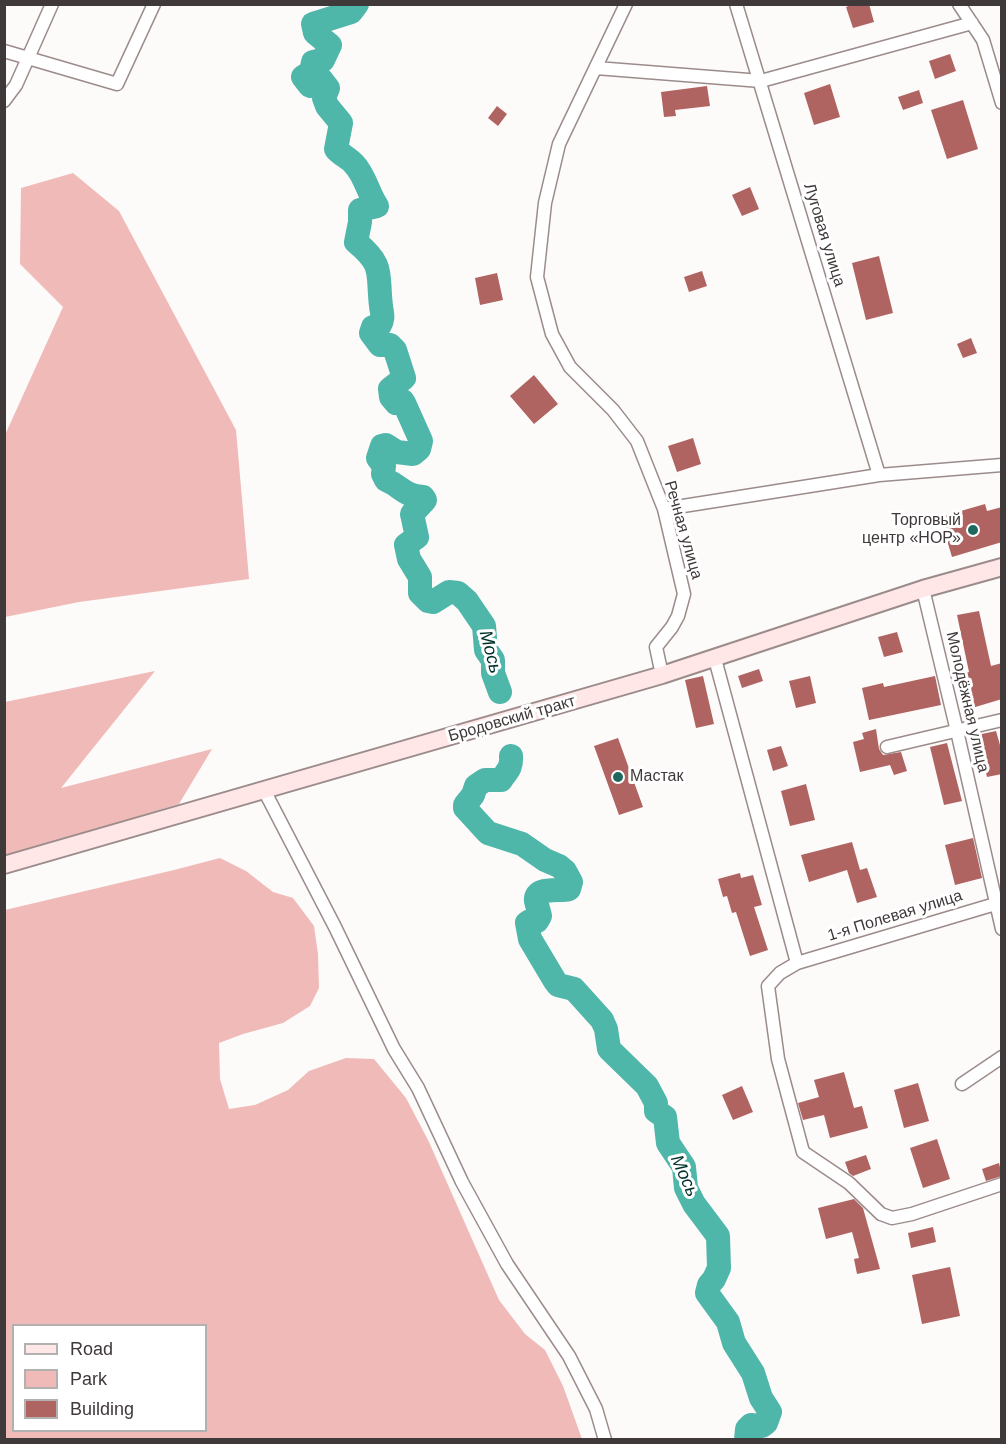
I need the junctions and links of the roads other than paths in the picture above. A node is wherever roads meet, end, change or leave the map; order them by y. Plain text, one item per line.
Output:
1 (52, 4) edge
2 (154, 4) edge
3 (626, 4) edge
4 (736, 4) edge
5 (959, 4) edge
6 (972, 23) junction
7 (4, 51) edge
8 (27, 58) junction
9 (596, 68) junction
10 (761, 81) junction
11 (4, 101) edge
12 (1002, 103) edge
13 (1002, 465) edge
14 (879, 475) junction
15 (664, 509) junction
16 (1002, 567) edge
17 (923, 589) junction
18 (715, 659) junction
19 (662, 675) junction
20 (1002, 720) edge
21 (957, 731) junction
22 (887, 747) dead end
23 (264, 790) junction
24 (12, 863) edge
25 (999, 902) edge
26 (1002, 928) edge
27 (797, 963) junction
28 (1002, 1057) edge
29 (962, 1084) dead end
30 (1002, 1184) edge
31 (605, 1440) edge

1 - 8 street
2 - 8 street
3 - 9 street, Речная улица
4 - 10 street, Луговая улица
5 - 6 street
6 - 10 street
6 - 12 street
7 - 8 street
8 - 11 street
9 - 10 street
9 - 15 street, Речная улица
10 - 14 street, Луговая улица
13 - 14 street
14 - 15 street
15 - 19 street, Речная улица
16 - 17 main road, Бродовский тракт
17 - 18 main road, Бродовский тракт
17 - 21 street, Молодёжная улица
18 - 19 main road, Бродовский тракт
18 - 27 street
19 - 23 main road, Бродовский тракт
20 - 21 street
21 - 22 street
21 - 25 street, Молодёжная улица
23 - 24 main road, Бродовский тракт
23 - 31 street
25 - 26 street, Молодёжная улица
25 - 27 street, 1-я Полевая улица
27 - 30 street, 1-я Полевая улица
28 - 29 street

